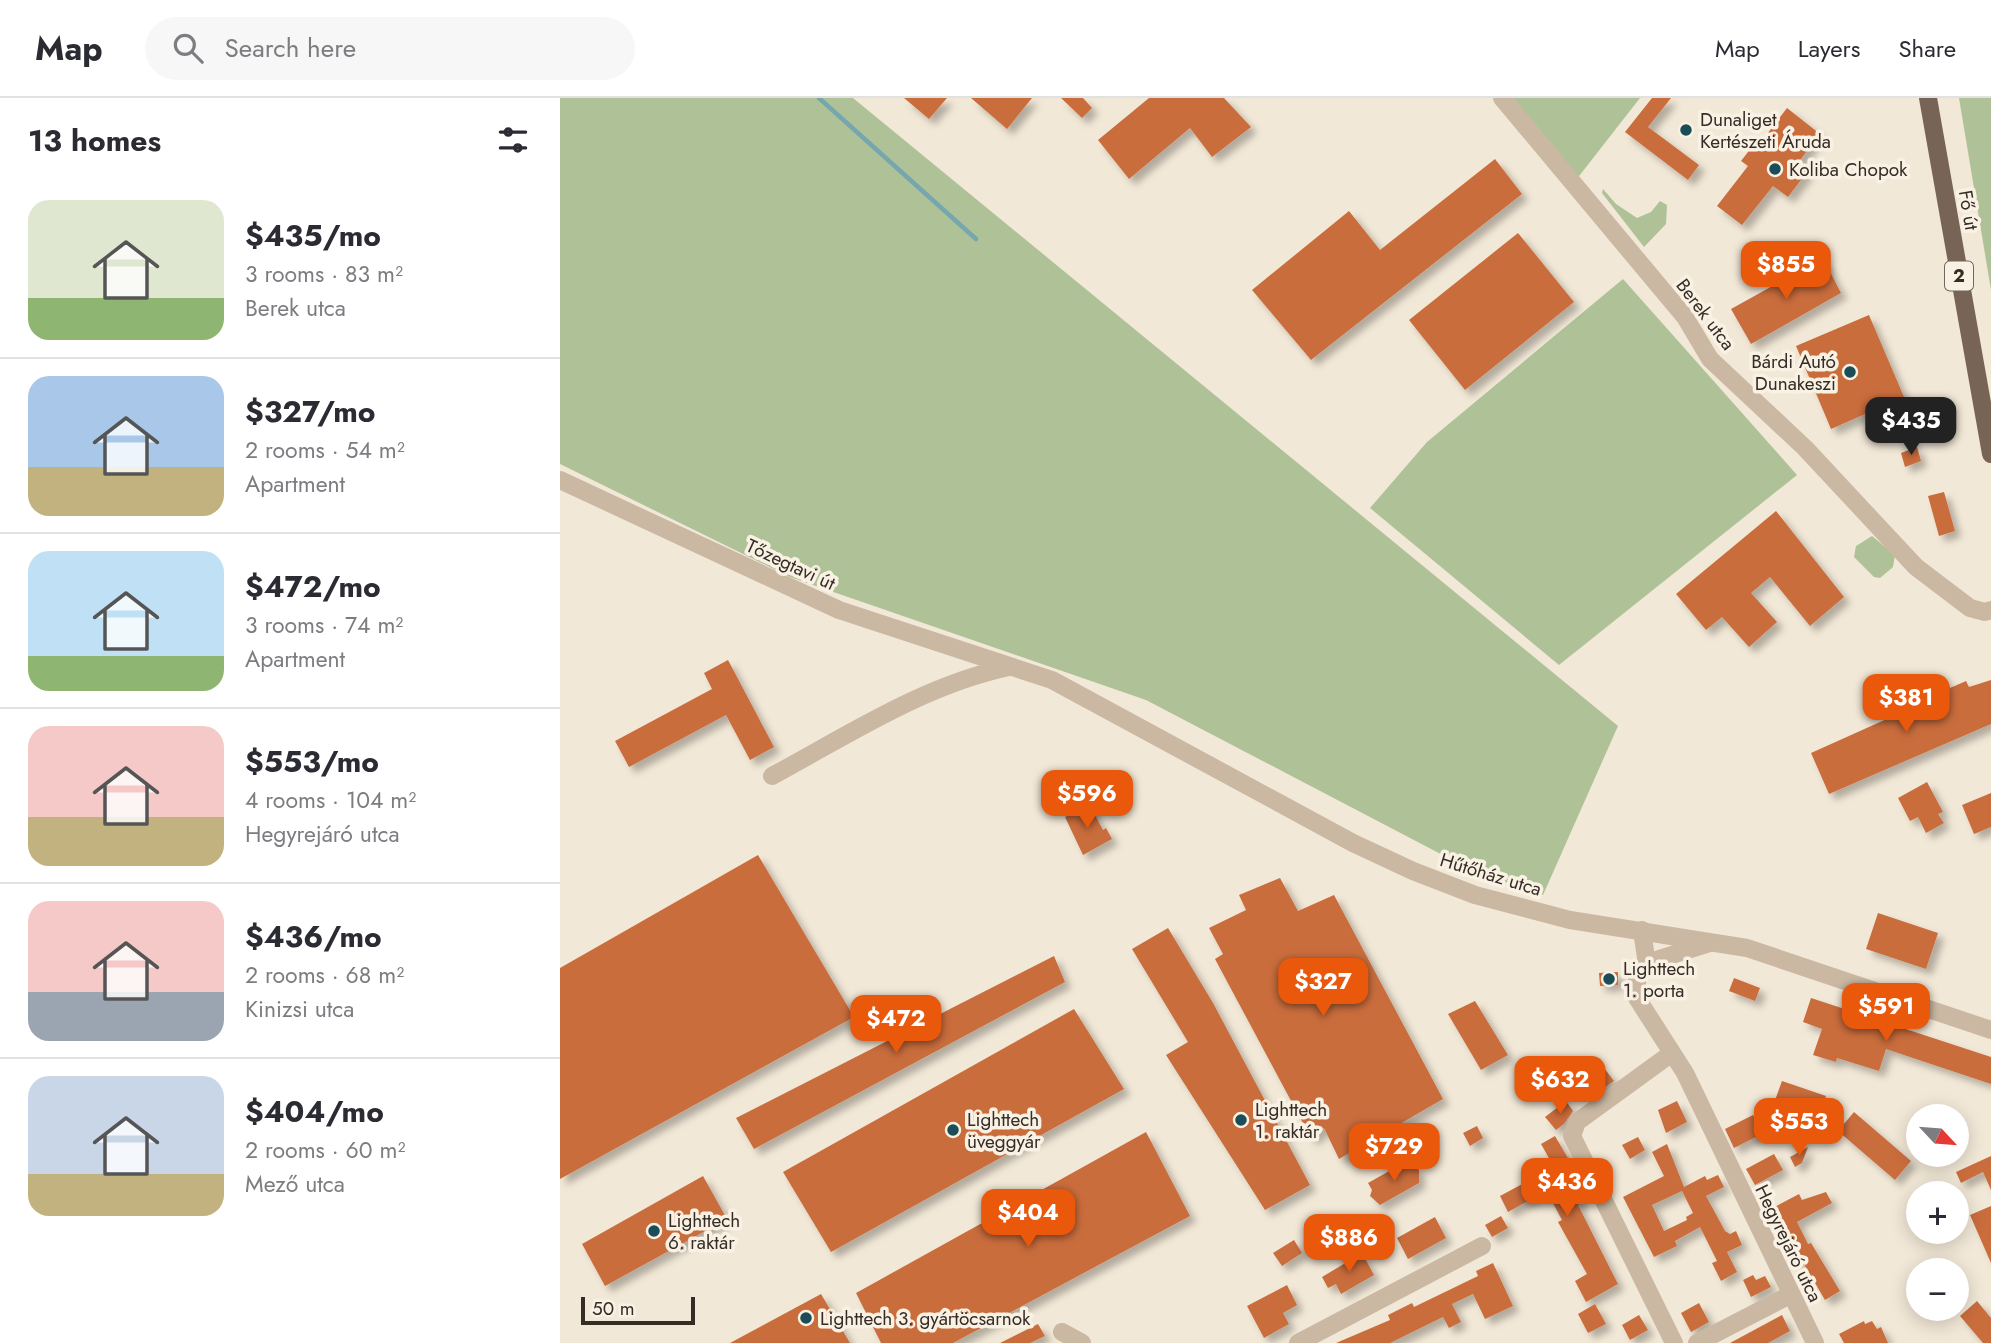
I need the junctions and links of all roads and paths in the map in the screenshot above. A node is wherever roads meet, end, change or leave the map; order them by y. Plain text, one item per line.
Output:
1 (1502, 98) edge
2 (1928, 98) edge
3 (1991, 454) edge
4 (560, 480) edge
5 (1991, 610) edge
6 (1012, 667) junction
7 (772, 776) dead end
8 (1642, 930) junction
9 (1713, 942) junction
10 (1647, 965) junction
11 (1991, 1030) edge
12 (1672, 1053) junction
13 (1482, 1246) dead end
14 (1790, 1295) junction
15 (1062, 1332) dead end
16 (1082, 1343) edge
17 (1298, 1343) edge
18 (1675, 1343) edge
19 (1697, 1343) edge
20 (1815, 1343) edge

1 - 5 street, Berek utca
2 - 3 main road, Fő út / 2
4 - 6 street, Tőzegtavi út
6 - 7 street
6 - 8 street, Hűtőház utca
8 - 9 street, Hűtőház utca
8 - 10 street
9 - 10 street
9 - 11 street, Hűtőház utca
10 - 12 street, Hegyrejáró utca
12 - 14 street, Hegyrejáró utca
12 - 18 street
13 - 17 street
14 - 19 street
14 - 20 street, Hegyrejáró utca
15 - 16 street

